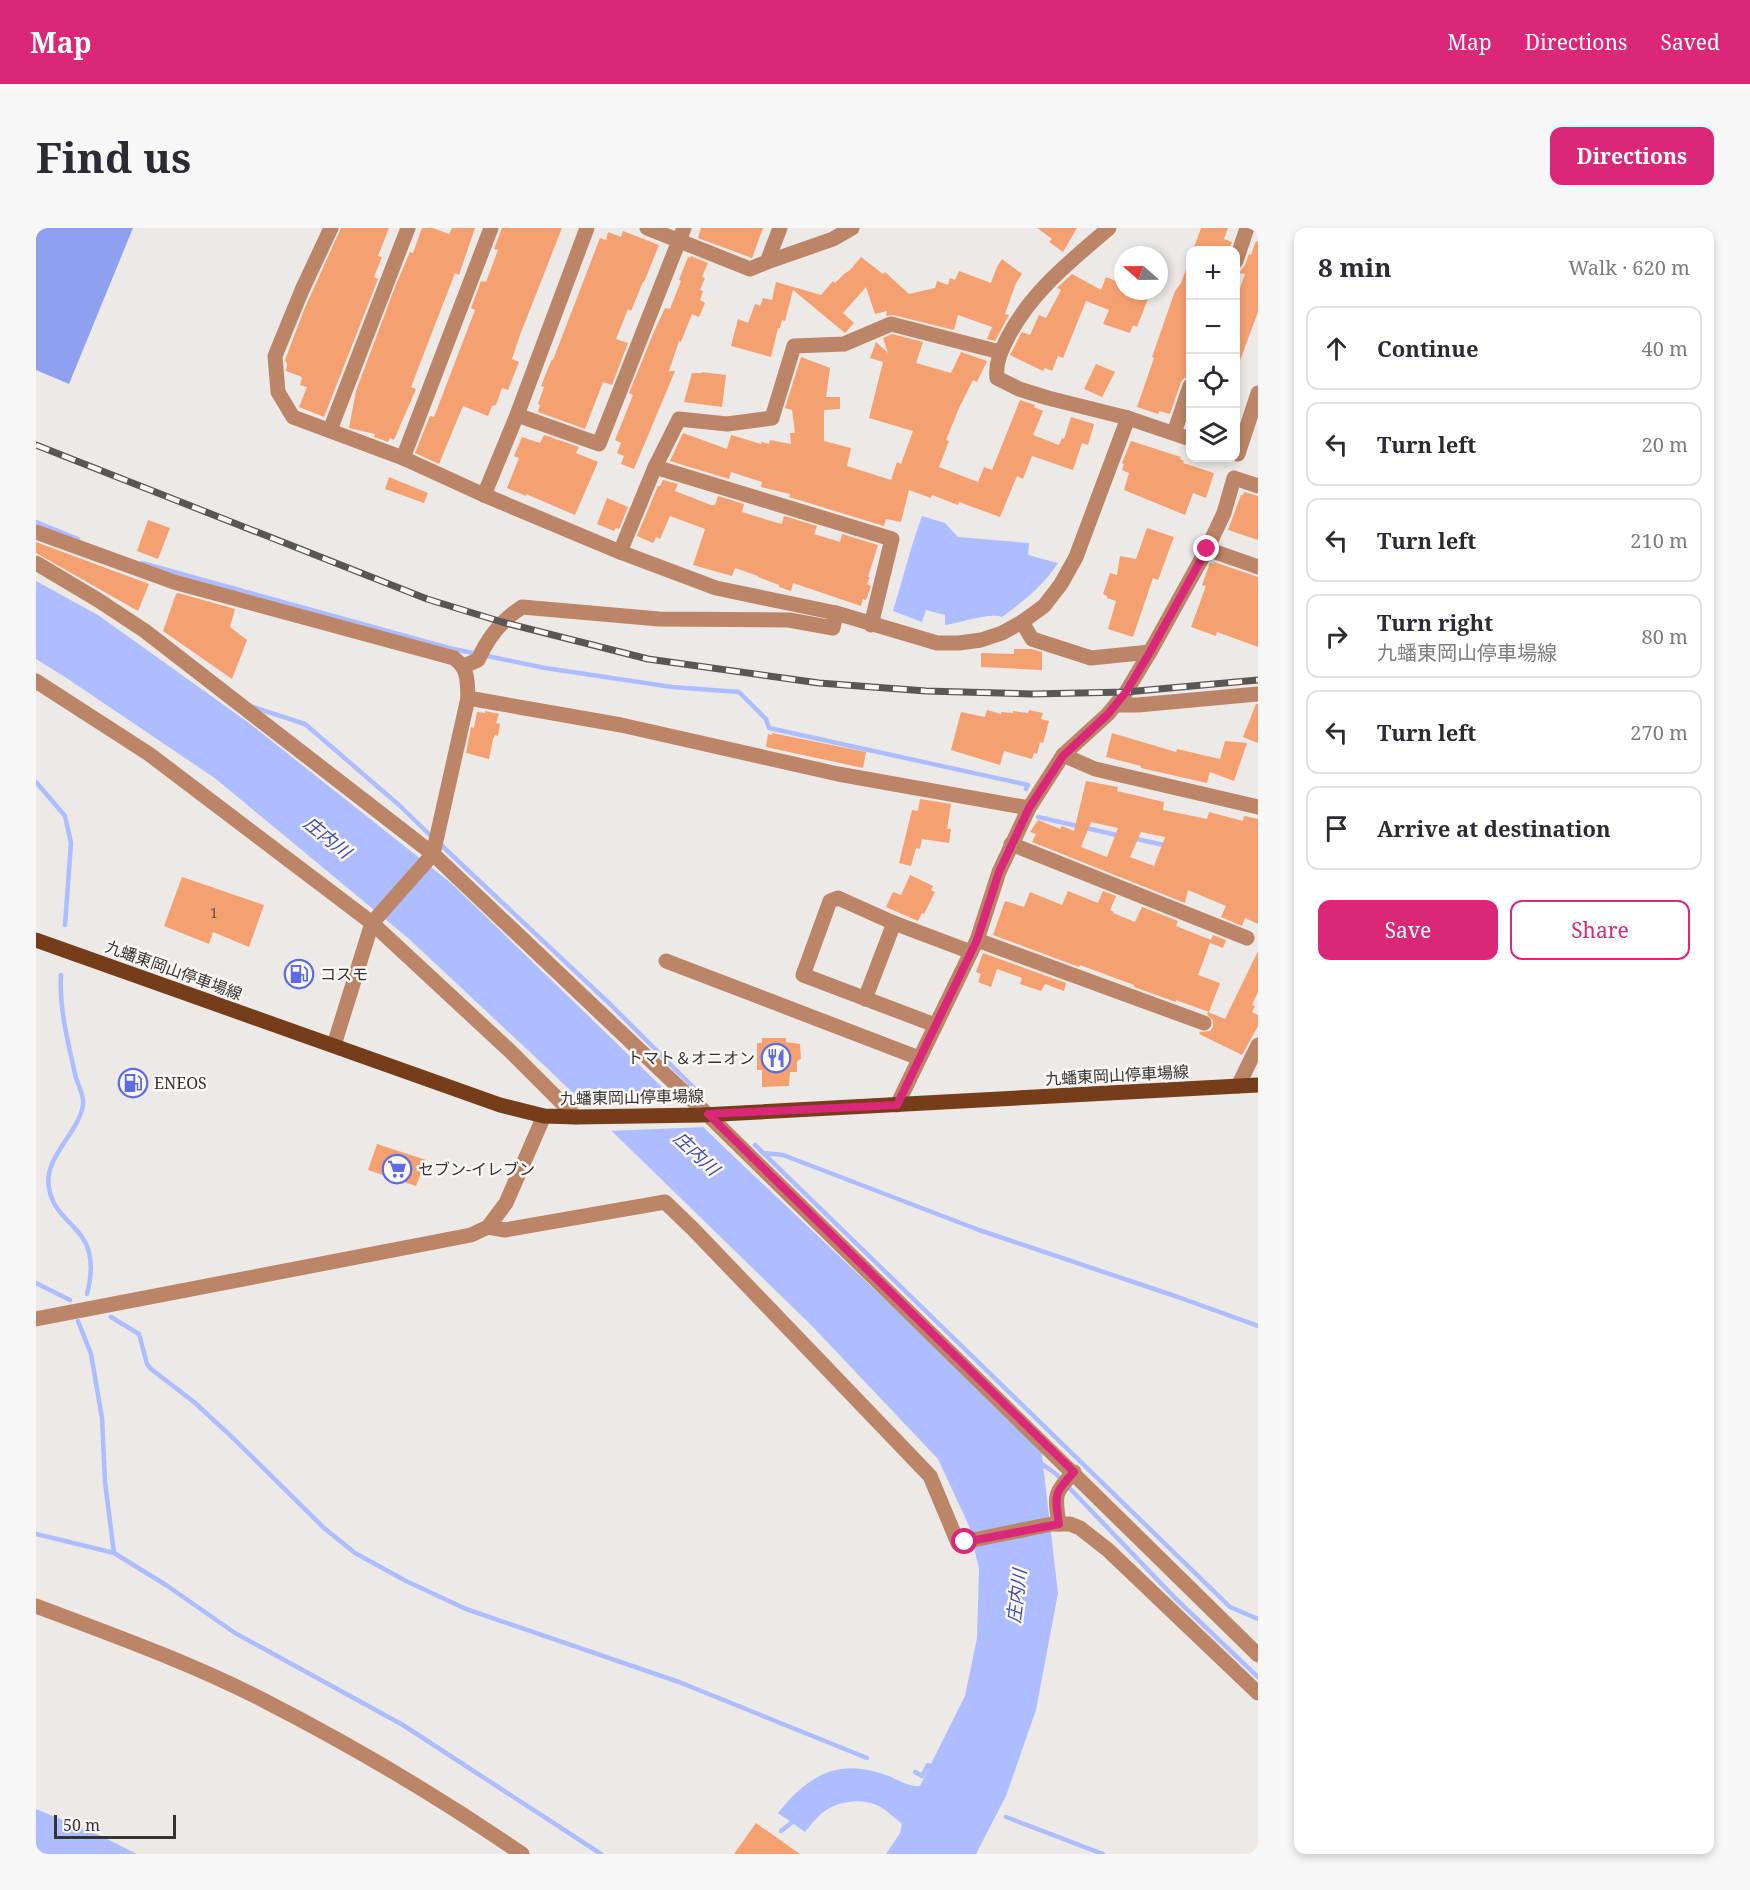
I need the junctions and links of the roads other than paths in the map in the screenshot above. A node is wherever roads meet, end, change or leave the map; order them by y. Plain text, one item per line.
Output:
1 (332, 228) edge
2 (408, 228) edge
3 (491, 228) edge
4 (587, 228) edge
5 (647, 228) edge
6 (780, 228) edge
7 (852, 228) edge
8 (1109, 228) edge
9 (1247, 228) edge
10 (682, 234) edge
11 (1240, 249) edge
12 (767, 262) junction
13 (1000, 352) junction
14 (1258, 393) edge
15 (1186, 400) edge
16 (517, 415) junction
17 (1128, 418) junction
18 (330, 430) junction
19 (1174, 433) junction
20 (1186, 437) edge
21 (1240, 445) edge
22 (403, 458) junction
23 (1236, 462) edge
24 (655, 467) junction
25 (1234, 478) junction
26 (1258, 486) edge
27 (484, 495) junction
28 (36, 532) edge
29 (1207, 549) junction
30 (620, 552) junction
31 (36, 563) edge
32 (1258, 567) edge
33 (836, 613) junction
34 (1022, 622) junction
35 (871, 624) junction
36 (1150, 652) junction
37 (464, 666) junction
38 (36, 681) edge
39 (1258, 694) edge
40 (468, 698) junction
41 (1116, 705) junction
42 (1063, 756) junction
43 (1258, 807) edge
44 (1029, 808) junction
45 (1011, 844) junction
46 (433, 848) junction
47 (374, 921) junction
48 (894, 923) junction
49 (1247, 938) dead end
50 (36, 940) edge
51 (974, 946) junction
52 (666, 961) dead end
53 (866, 999) junction
54 (1204, 1023) dead end
55 (935, 1025) junction
56 (1258, 1045) edge
57 (334, 1046) junction
58 (919, 1058) junction
59 (1258, 1085) edge
60 (1238, 1086) junction
61 (897, 1105) junction
62 (705, 1115) junction
63 (544, 1116) junction
64 (582, 1118) junction
65 (488, 1227) junction
66 (36, 1319) edge
67 (1072, 1474) junction
68 (1056, 1524) junction
69 (36, 1606) edge
70 (1258, 1655) edge
71 (1258, 1693) edge
72 (522, 1854) edge

1 - 18 street
2 - 18 street
3 - 22 street
4 - 16 street
5 - 10 street
6 - 12 street
7 - 12 street
8 - 13 street
9 - 11 street
10 - 12 street
10 - 16 street
13 - 17 street
13 - 24 street
14 - 21 street
15 - 19 street
16 - 27 street
17 - 19 street
17 - 34 street
18 - 22 street
19 - 20 street
22 - 27 street
23 - 25 street
24 - 30 street
24 - 35 street
25 - 26 street
25 - 29 street
27 - 30 street
28 - 37 street
29 - 32 street
29 - 36 street
30 - 33 street
31 - 46 street
33 - 35 street
33 - 37 street
34 - 35 street
34 - 36 street
36 - 41 street
37 - 40 street
38 - 47 street
39 - 41 street
40 - 44 street
40 - 46 street
41 - 42 street
42 - 43 street
42 - 44 street
44 - 45 street
45 - 49 street
45 - 51 street
46 - 47 street
46 - 62 street
47 - 57 street
47 - 64 street
48 - 51 street
48 - 53 street
48 - 53 street
50 - 57 main road, 九蟠東岡山停車場線
51 - 54 street
51 - 55 street
52 - 58 street
53 - 55 street
55 - 58 street
56 - 60 street
57 - 63 main road, 九蟠東岡山停車場線
58 - 61 street
59 - 60 main road, 九蟠東岡山停車場線
60 - 61 main road, 九蟠東岡山停車場線
61 - 62 main road, 九蟠東岡山停車場線
62 - 64 main road, 九蟠東岡山停車場線
62 - 67 street
63 - 64 main road, 九蟠東岡山停車場線
63 - 65 street
65 - 66 street
65 - 68 street
67 - 68 street
67 - 70 street
68 - 71 street
69 - 72 street

